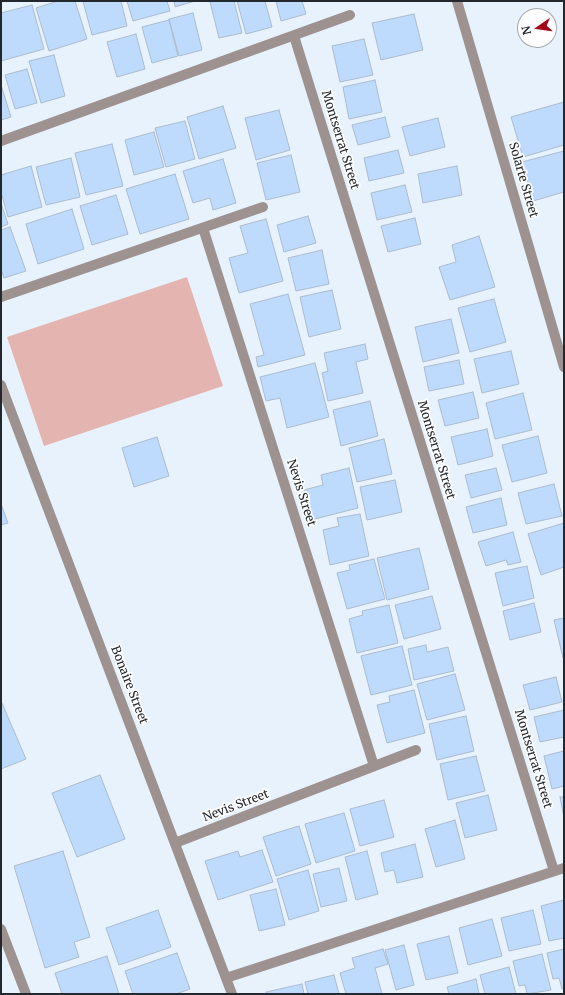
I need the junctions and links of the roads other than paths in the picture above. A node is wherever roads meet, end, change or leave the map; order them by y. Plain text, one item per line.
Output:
1 (457, 1) edge
2 (350, 15) dead end
3 (294, 36) junction
4 (1, 141) edge
5 (263, 207) dead end
6 (203, 228) junction
7 (1, 297) edge
8 (564, 367) edge
9 (1, 385) edge
10 (416, 750) dead end
11 (374, 766) junction
12 (175, 843) junction
13 (559, 870) edge
14 (1, 928) edge
15 (226, 978) junction
16 (26, 994) edge
17 (232, 994) edge

1 - 8 street, Solarte Street
2 - 3 street
3 - 4 street
3 - 13 street, Montserrat Street
5 - 6 street
6 - 7 street
6 - 11 street, Nevis Street
9 - 12 street, Bonaire Street
10 - 11 street, Nevis Street
11 - 12 street, Nevis Street
12 - 15 street, Bonaire Street
13 - 15 street, Montserrat Street
14 - 16 street
15 - 17 street, Bonaire Street

